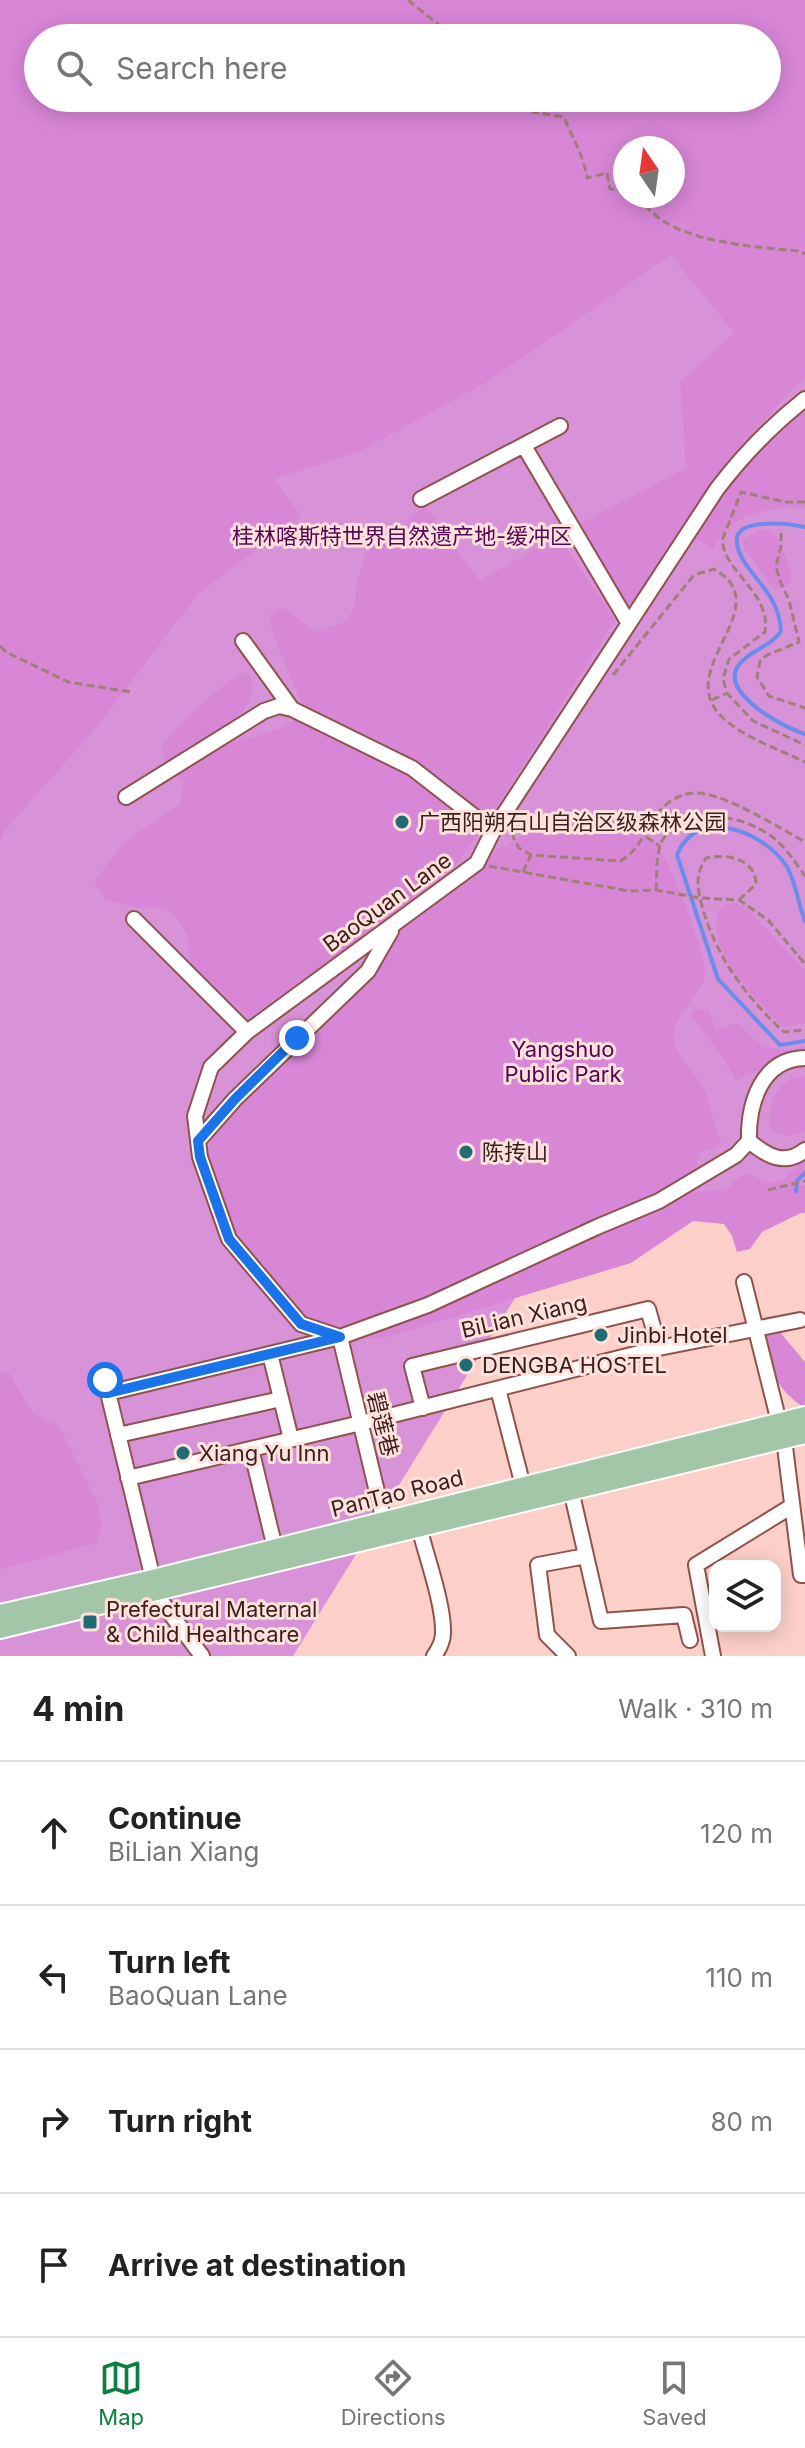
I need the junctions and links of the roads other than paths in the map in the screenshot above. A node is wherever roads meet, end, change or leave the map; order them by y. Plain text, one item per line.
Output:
1 (805, 399) edge
2 (560, 426) dead end
3 (524, 446) junction
4 (421, 499) dead end
5 (628, 622) junction
6 (243, 641) dead end
7 (292, 709) junction
8 (126, 797) dead end
9 (493, 831) junction
10 (134, 919) dead end
11 (394, 925) junction
12 (247, 1032) junction
13 (805, 1058) edge
14 (198, 1141) junction
15 (749, 1141) junction
16 (805, 1150) edge
17 (744, 1282) dead end
18 (800, 1320) dead end
19 (756, 1327) junction
20 (340, 1337) junction
21 (659, 1348) junction
22 (270, 1354) junction
23 (498, 1389) junction
24 (281, 1399) junction
25 (423, 1408) junction
26 (805, 1416) edge
27 (361, 1423) junction
28 (782, 1430) junction
29 (805, 1434) edge
30 (118, 1435) junction
31 (291, 1439) junction
32 (251, 1449) junction
33 (128, 1478) junction
34 (523, 1486) junction
35 (571, 1490) junction
36 (792, 1506) junction
37 (384, 1521) junction
38 (419, 1527) junction
39 (275, 1548) junction
40 (586, 1556) junction
41 (805, 1575) edge
42 (154, 1586) junction
43 (0, 1614) edge
44 (0, 1629) edge
45 (690, 1640) dead end
46 (202, 1656) edge
47 (434, 1656) edge
48 (568, 1656) edge
49 (713, 1656) edge

1 - 5 street, BaoQuan Lane
2 - 3 street
3 - 4 street
3 - 5 street
5 - 9 street, BaoQuan Lane
6 - 7 street
7 - 8 street
7 - 9 street
9 - 11 street, BaoQuan Lane
10 - 12 street
11 - 12 street, BaoQuan Lane
11 - 14 street
12 - 14 street, BaoQuan Lane
13 - 15 street
14 - 20 street, BaoQuan Lane
15 - 16 street
15 - 20 street
17 - 19 street
18 - 19 street
19 - 21 street
19 - 28 street
20 - 22 street
20 - 27 street, 碧莲巷
21 - 23 street
21 - 25 street, BiLian Xiang
22 - 24 street
22 - 30 street
23 - 25 street
23 - 34 street
24 - 30 street
24 - 31 street
25 - 27 street
26 - 28 main road, PanTao Road
27 - 31 street
27 - 37 street, 碧莲巷
28 - 29 main road, PanTao Road
28 - 34 main road, PanTao Road
28 - 35 main road, PanTao Road
28 - 36 street
30 - 33 street
31 - 32 street
32 - 33 street
32 - 39 street
33 - 42 street
34 - 37 main road, PanTao Road
35 - 38 main road, PanTao Road
35 - 40 street
36 - 41 street
36 - 49 street
37 - 39 main road, PanTao Road
38 - 42 main road, PanTao Road
38 - 47 street
39 - 42 main road, PanTao Road
40 - 45 street
40 - 48 street
42 - 43 main road, PanTao Road
42 - 44 main road, PanTao Road
42 - 46 street

